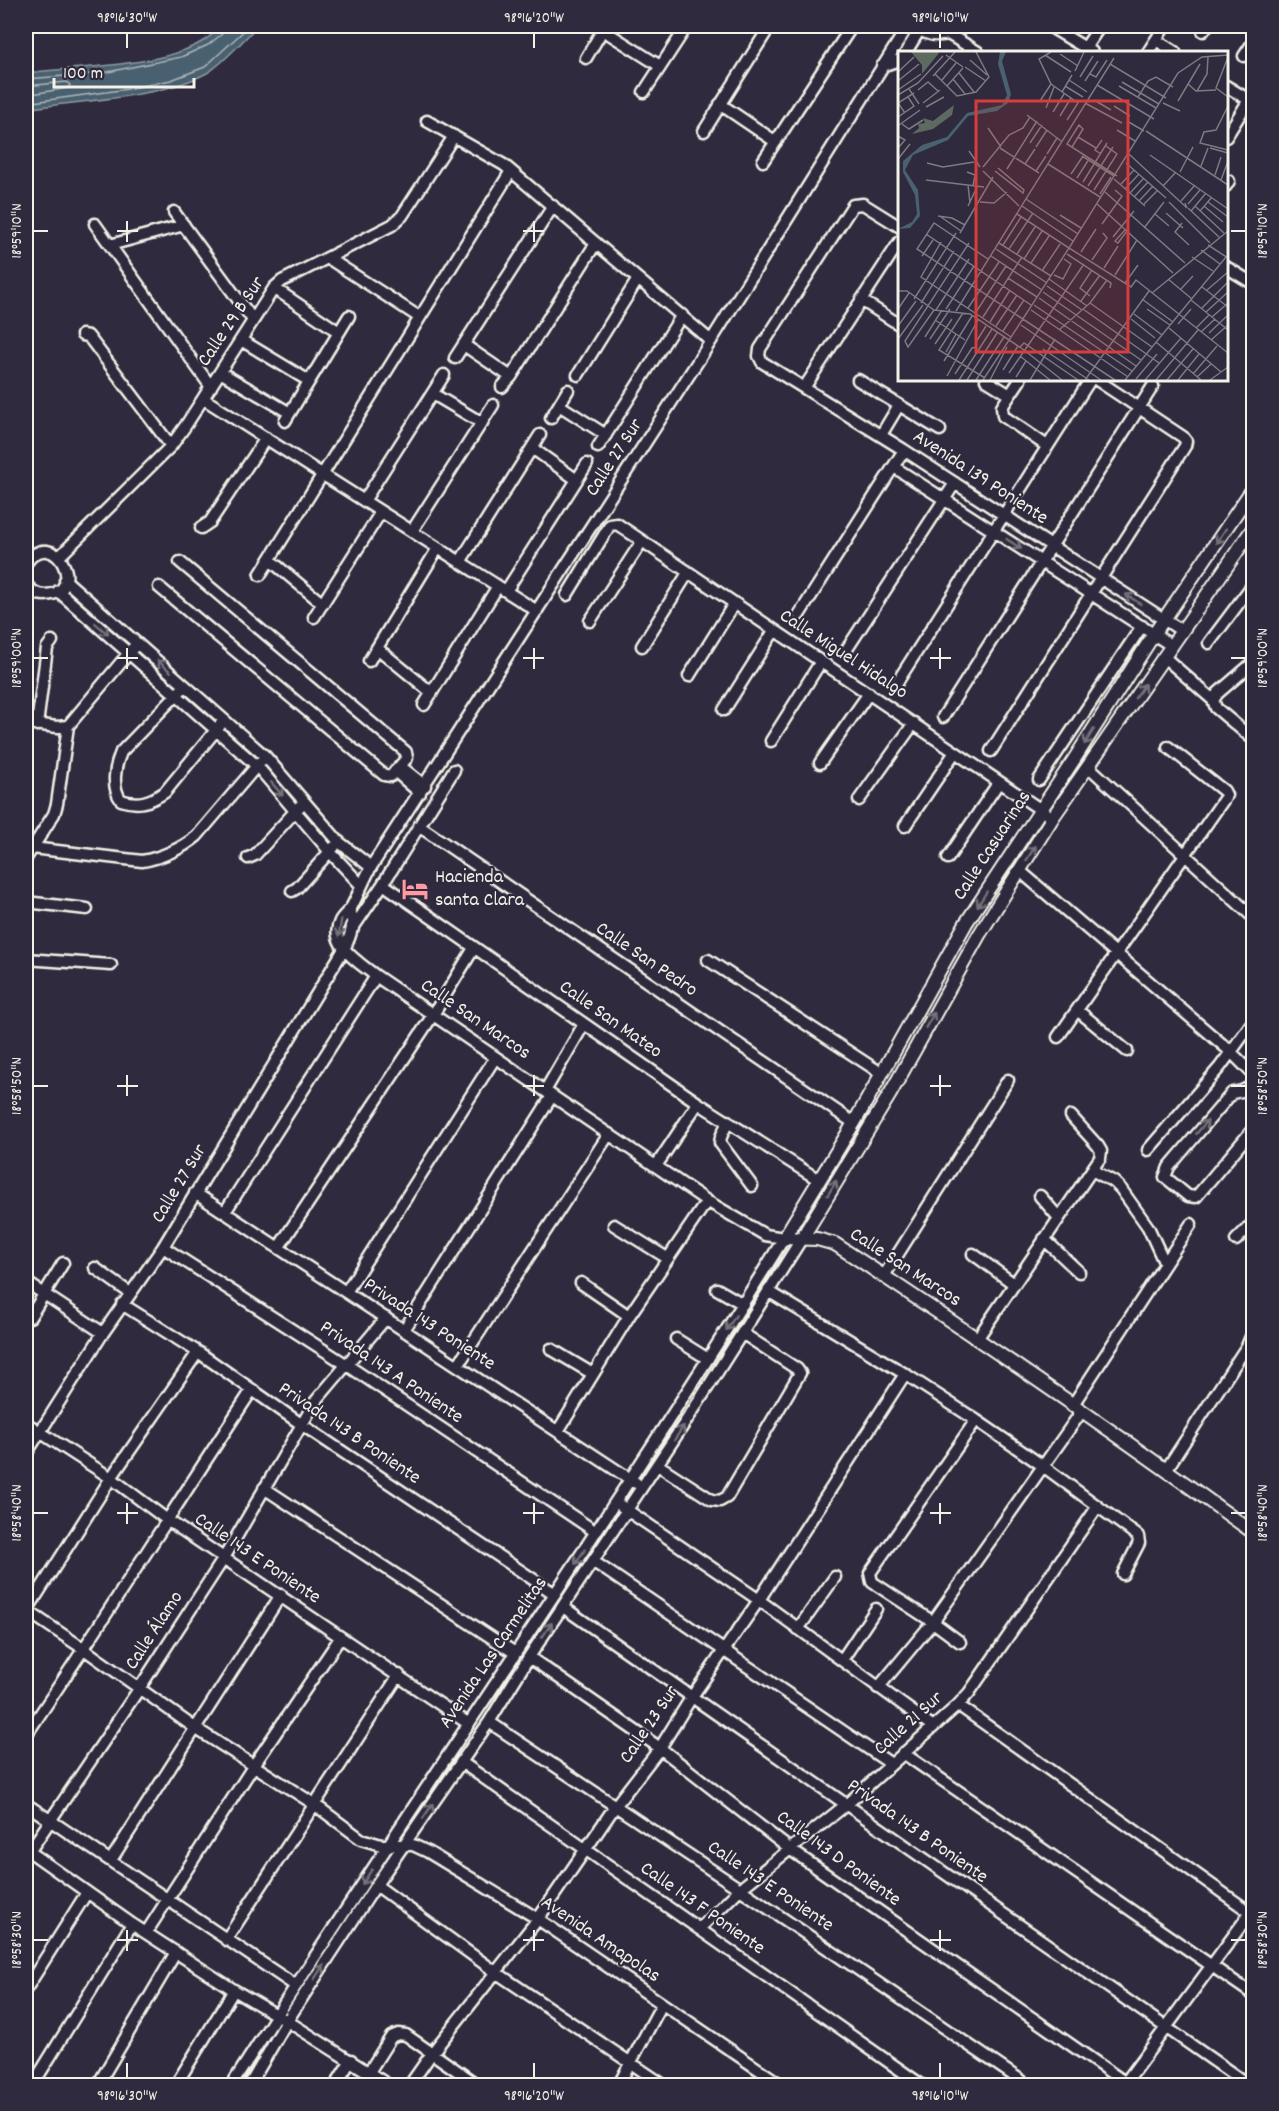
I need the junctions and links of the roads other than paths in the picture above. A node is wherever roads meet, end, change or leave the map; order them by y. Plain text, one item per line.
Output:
1 (687, 26) edge
2 (770, 26) edge
3 (852, 26) edge
4 (908, 26) edge
5 (935, 26) edge
6 (1049, 26) edge
7 (1100, 26) edge
8 (919, 27) edge
9 (604, 28) edge
10 (1163, 29) dead end
11 (949, 34) junction
12 (1156, 40) junction
13 (1254, 41) edge
14 (1088, 50) edge
15 (907, 51) edge
16 (976, 51) edge
17 (1149, 51) edge
18 (1173, 51) edge
19 (1244, 56) dead end
20 (586, 58) dead end
21 (898, 61) edge
22 (660, 66) junction
23 (882, 66) junction
24 (1228, 87) edge
25 (644, 92) dead end
26 (1251, 101) edge
27 (720, 104) junction
28 (427, 121) dead end
29 (704, 130) dead end
30 (454, 136) junction
31 (1228, 136) edge
32 (776, 142) junction
33 (763, 162) dead end
34 (511, 171) junction
35 (553, 206) junction
36 (174, 212) dead end
37 (95, 224) dead end
38 (184, 225) junction
39 (898, 226) edge
40 (596, 243) junction
41 (898, 244) edge
42 (110, 245) junction
43 (328, 258) junction
44 (1228, 268) edge
45 (638, 279) junction
46 (1254, 284) edge
47 (274, 288) junction
48 (861, 300) junction
49 (682, 315) junction
50 (349, 316) dead end
51 (420, 317) junction
52 (253, 320) junction
53 (898, 324) edge
54 (339, 332) junction
55 (82, 335) dead end
56 (241, 340) junction
57 (711, 341) junction
58 (464, 345) junction
59 (455, 358) dead end
60 (220, 372) junction
61 (444, 375) dead end
62 (578, 375) dead end
63 (511, 376) junction
64 (858, 380) dead end
65 (309, 381) junction
66 (988, 381) edge
67 (1019, 381) edge
68 (1089, 381) edge
69 (1099, 381) edge
70 (1153, 386) dead end
71 (211, 387) junction
72 (502, 387) dead end
73 (804, 388) junction
74 (568, 390) dead end
75 (433, 394) junction
76 (1010, 395) junction
77 (204, 399) junction
78 (492, 405) dead end
79 (559, 405) junction
80 (899, 405) junction
81 (1140, 408) junction
82 (551, 418) dead end
83 (482, 423) junction
84 (940, 430) dead end
85 (540, 435) dead end
86 (606, 435) junction
87 (881, 435) junction
88 (266, 438) junction
89 (171, 446) junction
90 (1047, 446) junction
91 (598, 447) dead end
92 (532, 448) junction
93 (904, 450) junction
94 (587, 464) dead end
95 (894, 467) junction
96 (323, 474) junction
97 (577, 480) junction
98 (955, 483) junction
99 (1254, 487) edge
100 (944, 499) junction
101 (364, 501) junction
102 (381, 512) junction
103 (1004, 514) junction
104 (1254, 527) edge
105 (201, 528) dead end
106 (412, 531) junction
107 (993, 531) junction
108 (642, 541) junction
109 (1052, 546) junction
110 (438, 548) junction
111 (59, 557) junction
112 (27, 559) edge
113 (270, 560) junction
114 (180, 562) dead end
115 (460, 562) junction
116 (1042, 562) junction
117 (688, 573) junction
118 (260, 575) dead end
119 (1100, 578) junction
120 (65, 580) junction
121 (1254, 583) edge
122 (26, 584) edge
123 (159, 586) dead end
124 (502, 589) junction
125 (58, 591) junction
126 (1090, 593) junction
127 (567, 595) dead end
128 (323, 604) junction
129 (734, 604) junction
130 (537, 611) junction
131 (799, 615) dead end
132 (314, 617) dead end
133 (1164, 619) junction
134 (590, 621) dead end
135 (1142, 626) junction
136 (774, 631) junction
137 (1182, 631) junction
138 (1154, 634) junction
139 (52, 641) dead end
140 (138, 643) junction
141 (1209, 643) dead end
142 (642, 646) dead end
143 (1172, 646) junction
144 (377, 648) junction
145 (847, 649) dead end
146 (129, 652) junction
147 (1164, 657) junction
148 (369, 661) dead end
149 (1254, 662) edge
150 (820, 663) junction
151 (689, 676) dead end
152 (896, 684) dead end
153 (186, 685) junction
154 (432, 693) junction
155 (869, 693) junction
156 (177, 694) junction
157 (1213, 700) junction
158 (424, 705) dead end
159 (724, 710) dead end
160 (943, 717) dead end
161 (225, 719) junction
162 (914, 723) junction
163 (31, 724) edge
164 (68, 726) junction
165 (218, 729) junction
166 (1253, 740) edge
167 (771, 741) dead end
168 (1168, 747) dead end
169 (991, 751) dead end
170 (955, 752) junction
171 (265, 756) junction
172 (820, 763) dead end
173 (257, 766) junction
174 (1088, 766) junction
175 (398, 768) junction
176 (454, 770) dead end
177 (1039, 780) dead end
178 (999, 782) junction
179 (422, 789) junction
180 (859, 800) dead end
181 (304, 801) junction
182 (1041, 809) junction
183 (295, 810) junction
184 (1053, 818) junction
185 (419, 826) junction
186 (905, 826) dead end
187 (339, 842) junction
188 (32, 848) junction
189 (330, 852) junction
190 (1185, 855) junction
191 (26, 858) edge
192 (248, 858) dead end
193 (948, 858) dead end
194 (371, 867) junction
195 (1020, 871) junction
196 (384, 884) junction
197 (361, 885) junction
198 (292, 891) dead end
199 (26, 902) edge
200 (87, 909) dead end
201 (350, 909) junction
202 (1254, 918) edge
203 (352, 928) junction
204 (474, 948) junction
205 (344, 949) junction
206 (1118, 953) junction
207 (26, 959) edge
208 (708, 960) dead end
209 (111, 965) dead end
210 (376, 976) junction
211 (1077, 1010) junction
212 (433, 1015) junction
213 (1254, 1020) edge
214 (584, 1024) junction
215 (1058, 1037) dead end
216 (1127, 1051) dead end
217 (1230, 1051) junction
218 (495, 1058) junction
219 (881, 1073) junction
220 (1254, 1075) edge
221 (1008, 1080) dead end
222 (1254, 1085) edge
223 (548, 1094) junction
224 (698, 1102) junction
225 (1071, 1116) dead end
226 (728, 1121) junction
227 (854, 1123) junction
228 (1254, 1128) edge
229 (609, 1134) junction
230 (1148, 1150) dead end
231 (656, 1166) junction
232 (1092, 1170) junction
233 (819, 1180) junction
234 (752, 1186) dead end
235 (195, 1193) junction
236 (1040, 1197) dead end
237 (708, 1201) junction
238 (225, 1212) junction
239 (1059, 1218) junction
240 (1254, 1222) edge
241 (1191, 1224) dead end
242 (614, 1225) dead end
243 (784, 1238) junction
244 (802, 1238) junction
245 (1044, 1239) junction
246 (1236, 1240) dead end
247 (163, 1247) junction
248 (279, 1247) junction
249 (973, 1254) dead end
250 (667, 1258) junction
251 (63, 1263) dead end
252 (1165, 1264) junction
253 (95, 1269) dead end
254 (1079, 1272) dead end
255 (884, 1276) junction
256 (26, 1282) edge
257 (581, 1283) dead end
258 (1014, 1284) junction
259 (717, 1289) dead end
260 (768, 1291) junction
261 (346, 1292) junction
262 (130, 1293) junction
263 (43, 1294) junction
264 (122, 1304) junction
265 (743, 1304) junction
266 (629, 1316) junction
267 (30, 1317) dead end
268 (386, 1318) junction
269 (404, 1330) junction
270 (1254, 1330) edge
271 (103, 1333) junction
272 (742, 1333) junction
273 (676, 1339) dead end
274 (977, 1339) junction
275 (551, 1349) dead end
276 (198, 1352) junction
277 (708, 1359) junction
278 (348, 1365) junction
279 (458, 1365) junction
280 (593, 1374) junction
281 (905, 1374) junction
282 (252, 1390) junction
283 (1077, 1408) junction
284 (976, 1420) junction
285 (26, 1423) edge
286 (301, 1424) junction
287 (558, 1431) junction
288 (40, 1432) junction
289 (26, 1454) edge
290 (658, 1465) junction
291 (1043, 1466) junction
292 (1166, 1470) junction
293 (111, 1478) junction
294 (631, 1480) junction
295 (643, 1486) junction
296 (264, 1488) junction
297 (616, 1503) junction
298 (1098, 1506) junction
299 (628, 1510) junction
300 (166, 1519) junction
301 (596, 1532) junction
302 (1254, 1533) edge
303 (224, 1558) junction
304 (594, 1562) junction
305 (1123, 1574) dead end
306 (835, 1577) dead end
307 (555, 1594) junction
308 (281, 1595) junction
309 (759, 1600) junction
310 (563, 1607) junction
311 (876, 1609) dead end
312 (26, 1611) edge
313 (933, 1622) junction
314 (798, 1629) junction
315 (340, 1638) junction
316 (960, 1642) dead end
317 (84, 1649) junction
318 (724, 1650) junction
319 (515, 1653) junction
320 (529, 1657) junction
321 (842, 1660) junction
322 (399, 1675) junction
323 (878, 1688) junction
324 (139, 1689) junction
325 (691, 1698) junction
326 (958, 1705) junction
327 (489, 1722) junction
328 (469, 1724) junction
329 (932, 1726) junction
330 (195, 1728) junction
331 (26, 1735) edge
332 (660, 1748) junction
333 (903, 1753) junction
334 (461, 1762) junction
335 (891, 1764) junction
336 (254, 1765) junction
337 (26, 1804) edge
338 (314, 1804) junction
339 (847, 1804) junction
340 (616, 1805) junction
341 (51, 1821) junction
342 (388, 1844) junction
343 (405, 1845) junction
344 (27, 1850) edge
345 (585, 1850) junction
346 (791, 1850) junction
347 (111, 1860) junction
348 (376, 1885) junction
349 (740, 1889) junction
350 (86, 1894) junction
351 (166, 1900) junction
352 (1252, 1912) edge
353 (538, 1919) junction
354 (132, 1924) junction
355 (700, 1928) junction
356 (146, 1933) junction
357 (226, 1940) junction
358 (176, 1952) junction
359 (1212, 1965) junction
360 (30, 1970) edge
361 (497, 1973) junction
362 (296, 1986) junction
363 (26, 1989) edge
364 (234, 1990) junction
365 (1254, 1995) edge
366 (662, 2004) junction
367 (276, 2015) junction
368 (287, 2021) junction
369 (1165, 2028) junction
370 (432, 2053) junction
371 (351, 2060) junction
372 (631, 2062) junction
373 (369, 2072) junction
374 (1126, 2084) edge
375 (32, 2085) edge
376 (97, 2085) edge
377 (175, 2085) edge
378 (231, 2085) edge
379 (249, 2085) edge
380 (335, 2085) edge
381 (390, 2085) edge
382 (409, 2085) edge
383 (479, 2085) edge
384 (618, 2085) edge
385 (664, 2085) edge
386 (783, 2085) edge
387 (923, 2085) edge
388 (1029, 2085) edge
389 (1250, 2085) edge

1 - 22 street
2 - 27 street
3 - 32 street
4 - 23 street, Calle 27 Sur
5 - 11 street
6 - 14 street
7 - 14 street
8 - 11 street
8 - 15 street
9 - 20 street
9 - 22 street
10 - 12 street
11 - 16 street
12 - 17 street
12 - 18 street
13 - 19 street
21 - 23 street
22 - 25 street
23 - 57 street, Calle 27 Sur
24 - 26 street
26 - 31 street
27 - 29 street
27 - 32 street
28 - 30 street
30 - 34 street
30 - 43 street, Calle 29 B Sur
32 - 33 street
34 - 35 street
34 - 51 street
35 - 40 street
35 - 58 street
36 - 38 street
37 - 42 street
38 - 42 street
38 - 52 street
39 - 73 street, Avenida 139 Poniente
40 - 45 street
40 - 63 street
41 - 48 street
42 - 71 street
43 - 47 street, Calle 29 B Sur
43 - 51 street
44 - 46 street
45 - 49 street
45 - 62 street
47 - 52 street, Calle 29 B Sur
47 - 54 street
48 - 53 street
48 - 73 street
49 - 57 street
49 - 86 street
50 - 54 street
51 - 96 street
52 - 56 street, Calle 29 B Sur
54 - 65 street
55 - 89 street
56 - 60 street, Calle 29 B Sur
56 - 65 street
57 - 130 street, Calle 27 Sur
58 - 59 street
58 - 63 street
60 - 65 street
60 - 71 street, Calle 29 B Sur
61 - 75 street
63 - 72 street
64 - 80 street
66 - 76 street
67 - 76 street
68 - 90 street
69 - 81 street
70 - 81 street
71 - 77 street, Calle 29 B Sur
73 - 87 street, Avenida 139 Poniente
74 - 79 street
75 - 83 street
75 - 101 street
76 - 90 street
77 - 88 street
77 - 89 street, Calle 29 B Sur
78 - 83 street
79 - 82 street
79 - 86 street
80 - 84 street
80 - 87 street
81 - 109 street
81 - 119 street
83 - 106 street
85 - 92 street
86 - 91 street
87 - 93 street, Avenida 139 Poniente
88 - 96 street
88 - 105 street
89 - 111 street, Calle 29 B Sur
90 - 103 street
92 - 97 street
92 - 115 street
93 - 95 street
93 - 98 street, Avenida 139 Poniente
94 - 97 street
95 - 100 street, Avenida 139 Poniente
95 - 131 street
96 - 101 street
96 - 113 street
97 - 124 street
98 - 100 street
98 - 103 street, Avenida 139 Poniente
99 -> 133 main road, Calle Casuarinas
100 - 107 street, Avenida 139 Poniente
100 - 145 street
101 - 102 street
102 - 106 street
102 - 128 street
103 - 107 street
103 - 109 street, Avenida 139 Poniente
104 - 137 main road, Calle Casuarinas
106 - 110 street
107 -> 116 street, Avenida 139 Poniente
107 - 152 street
108 - 117 street, Calle Miguel Hidalgo
108 - 127 street, Calle Miguel Hidalgo
108 - 134 street
109 - 116 street
109 - 119 street, Avenida 139 Poniente
110 - 115 street
110 - 144 street
111 - 112 street
111 - 120 street
113 - 118 street
113 - 128 street
114 - 175 street
115 - 124 street
116 - 126 street, Avenida 139 Poniente
116 - 160 street
117 - 129 street, Calle Miguel Hidalgo
117 - 142 street
119 - 126 street
133 -> 119 street, Avenida 139 Poniente
120 - 125 street
120 - 140 street
121 - 141 street
122 - 125 street
123 - 175 street
124 - 130 street
124 - 154 street
125 -> 146 street
126 - 135 street, Avenida 139 Poniente
126 - 169 street
128 - 132 street
129 - 136 street, Calle Miguel Hidalgo
129 - 151 street
130 - 179 street, Calle 27 Sur
133 - 137 street, Avenida 139 Poniente
133 - 138 main road, Calle Casuarinas
135 - 138 street, Avenida 139 Poniente
135 - 177 street
136 - 150 street, Calle Miguel Hidalgo
136 - 159 street
137 - 143 main road, Calle Casuarinas
138 - 143 street, Avenida 139 Poniente
138 -> 182 main road, Calle Casuarinas
139 - 163 street
140 - 146 street
153 -> 140 street
143 - 147 main road, Calle Casuarinas
144 - 148 street
144 - 154 street
146 - 156 street
146 - 164 street
147 - 157 street
174 -> 147 main road, Calle Casuarinas
149 - 157 street
150 - 155 street, Calle Miguel Hidalgo
150 - 167 street
153 - 156 street
153 - 161 street
154 - 158 street
155 - 162 street, Calle Miguel Hidalgo
155 - 172 street
156 - 165 street
156 - 165 street
157 - 166 street
161 - 165 street
161 - 171 street
162 - 170 street, Calle Miguel Hidalgo
162 - 180 street
163 - 164 street
164 - 188 street
165 - 173 street
168 - 190 street
170 - 178 street, Calle Miguel Hidalgo
170 - 186 street
171 - 173 street
171 - 181 street
173 -> 183 street
173 - 188 street
174 - 184 main road, Calle Casuarinas
174 - 190 street
175 - 179 street
176 - 185 street
178 - 182 street, Calle Miguel Hidalgo
178 - 193 street
179 - 194 street, Calle 27 Sur
181 - 183 street
181 - 187 street
182 - 184 street, Calle Miguel Hidalgo
182 -> 219 main road, Calle Casuarinas
183 - 189 street
183 - 192 street
195 -> 184 main road, Calle Casuarinas
185 - 196 street
185 - 227 street, Calle San Pedro
187 - 189 street
187 - 194 street
188 - 191 street
189 - 197 street
189 - 198 street
190 - 202 street
190 - 206 street
194 - 197 street, Calle 27 Sur
195 - 206 street
244 -> 195 main road, Calle Casuarinas
196 - 203 street
196 - 204 street, Calle San Mateo
197 - 201 street, Calle 27 Sur
199 - 200 street
201 - 203 street, Calle 27 Sur
201 -> 205 street, Calle 27 Sur
203 - 205 street, Calle 27 Sur
204 - 212 street
204 - 214 street, Calle San Mateo
205 - 210 street, Calle San Marcos
205 - 235 street, Calle 27 Sur
206 - 211 street
206 - 217 street
207 - 209 street
208 - 219 street
210 - 212 street, Calle San Marcos
210 - 238 street
211 - 215 street
211 - 216 street
212 - 218 street, Calle San Marcos
212 - 248 street
213 - 217 street
214 - 223 street
214 - 224 street, Calle San Mateo
217 - 220 street
217 - 230 street
218 - 223 street, Calle San Marcos
218 - 261 street
219 - 227 main road, Calle Casuarinas
221 - 255 street
228 -> 222 street
223 - 229 street, Calle San Marcos
223 - 269 street
224 - 226 street, Calle San Mateo
224 - 231 street
225 - 232 street
226 - 233 street, Calle San Mateo
226 - 234 street
227 - 233 main road, Calle Casuarinas
229 - 231 street, Calle San Marcos
229 - 279 street
231 - 237 street, Calle San Marcos
232 - 239 street
232 - 252 street
233 - 243 main road, Calle Casuarinas
235 - 238 street, Privada 143 Poniente
235 - 247 street, Calle 27 Sur
236 - 239 street
237 - 243 street, Calle San Marcos
237 - 250 street
238 - 248 street, Privada 143 Poniente
239 - 245 street
240 - 246 street
241 - 252 street
242 - 250 street
243 - 244 main road, Calle San Marcos
243 - 265 street, Avenida Las Carmelitas
244 - 255 main road, Calle San Marcos
244 - 260 street, Avenida Las Carmelitas
245 - 254 street
245 - 258 street
247 - 262 street, Calle 27 Sur
247 - 278 street, Privada 143 A Poniente
248 - 261 street, Privada 143 Poniente
249 - 258 street
250 - 266 street
251 - 263 street
252 - 283 street
253 - 262 street
255 - 274 main road, Calle San Marcos
256 - 263 street
257 - 266 street
258 - 274 street
259 - 265 street
260 - 272 street, Avenida Las Carmelitas
260 - 281 street
261 - 268 street, Privada 143 Poniente
262 - 264 street, Calle 27 Sur
263 - 267 street
263 - 271 street
264 - 271 street, Calle 27 Sur
264 - 276 street, Privada 143 B Poniente
265 -> 277 street, Avenida Las Carmelitas
266 - 280 street
268 - 269 street, Privada 143 Poniente
268 - 278 street, Calle Álamo
269 - 279 street, Privada 143 Poniente
270 - 292 street
271 - 288 street, Calle 27 Sur
290 -> 272 street, Avenida Las Carmelitas
272 - 290 street
273 - 277 street
274 - 283 main road, Calle San Marcos
275 - 280 street
276 - 282 street, Privada 143 B Poniente
276 - 293 street
277 - 294 street, Avenida Las Carmelitas
278 - 286 street, Calle Álamo
278 - 301 street, Privada 143 A Poniente
279 - 287 street, Privada 143 Poniente
280 - 287 street
281 - 284 street
281 - 309 street, Calle 23 Sur
282 - 286 street, Privada 143 B Poniente
282 - 300 street
283 - 291 street
283 - 292 main road, Calle San Marcos
284 - 291 street
284 - 313 street
285 - 288 street, Calle 143 E Poniente
286 - 296 street, Calle Álamo
286 - 307 street, Privada 143 B Poniente
287 - 294 street, Privada 143 Poniente
288 - 289 street, Calle 27 Sur
288 - 293 street, Calle 143 E Poniente
290 - 295 street, Avenida Las Carmelitas
291 - 298 street
291 - 313 street
292 - 302 main road, Calle San Marcos
293 - 300 street, Calle 143 E Poniente
293 - 312 street
294 - 295 street, Privada 143 Poniente
294 - 297 street, Avenida Las Carmelitas
295 - 299 street, Avenida Las Carmelitas
296 - 303 street, Calle Álamo
296 - 319 street
297 - 299 street
297 - 301 street, Avenida Las Carmelitas
298 - 305 street
298 - 326 street, Calle 21 Sur
299 - 304 street, Avenida Las Carmelitas
299 - 309 street
300 - 303 street, Calle 143 E Poniente
300 - 317 street
301 -> 307 street, Avenida Las Carmelitas
303 - 308 street, Calle 143 E Poniente
303 - 324 street, Calle Álamo
304 - 310 street, Avenida Las Carmelitas
304 - 318 street
306 - 314 street
307 - 319 street, Avenida Las Carmelitas
308 - 315 street, Calle 143 E Poniente
308 - 330 street
309 - 314 street
309 - 318 street, Calle 23 Sur
320 -> 310 street, Avenida Las Carmelitas
310 - 325 street, Privada 143 B Poniente
311 - 321 street
312 - 317 street, Avenida Amapolas
313 - 316 street
313 - 323 street
314 - 321 street
315 - 322 street, Calle 143 E Poniente
315 - 336 street
317 - 324 street, Avenida Amapolas
317 - 331 street
318 - 325 street, Calle 23 Sur
318 - 335 street
319 - 328 street, Avenida Las Carmelitas
320 - 327 street, Avenida Las Carmelitas
320 - 332 street, Calle 143 D Poniente
321 - 323 street
322 - 328 street, Calle 143 E Poniente
322 - 338 street
323 - 329 street
324 - 330 street, Avenida Amapolas
324 - 341 street, Calle Álamo
325 - 332 street, Calle 23 Sur
325 - 339 street, Privada 143 B Poniente
326 - 329 street, Calle 21 Sur
326 - 352 street
327 - 334 street, Avenida Las Carmelitas
327 - 340 street, Calle 143 E Poniente
328 - 342 street, Avenida Las Carmelitas
329 - 333 street, Calle 21 Sur
330 - 336 street, Avenida Amapolas
330 - 347 street
332 - 340 street, Calle 23 Sur
332 - 346 street, Calle 143 D Poniente
333 - 335 street, Calle 21 Sur
333 - 359 street
343 -> 334 street, Avenida Las Carmelitas
334 - 345 street, Calle 143 F Poniente
335 - 339 street, Calle 21 Sur
336 - 338 street, Avenida Amapolas
336 - 351 street
337 - 341 street
338 - 342 street, Avenida Amapolas
338 - 357 street
339 - 346 street, Calle 21 Sur
339 - 369 street, Privada 143 B Poniente
340 - 345 street, Calle 23 Sur
340 - 349 street, Calle 143 E Poniente
341 - 344 street, Calle Álamo
341 - 347 street
342 - 343 street, Avenida Amapolas
342 -> 362 street, Avenida Las Carmelitas
343 - 348 street, Avenida Las Carmelitas
343 - 353 street, Avenida Amapolas
344 - 350 street
345 - 353 street, Calle 23 Sur
345 - 355 street, Calle 143 F Poniente
346 - 349 street, Calle 21 Sur
346 - 374 street, Calle 143 D Poniente
347 - 351 street
348 - 361 street
368 -> 348 street, Avenida Las Carmelitas
349 - 355 street, Calle 21 Sur
349 - 388 street, Calle 143 E Poniente
350 - 354 street
350 - 360 street
351 - 356 street
351 - 357 street
352 - 359 street
353 - 361 street, Calle 23 Sur
353 - 366 street, Avenida Amapolas
354 - 356 street
354 - 375 street
355 - 387 street, Calle 143 F Poniente
356 - 358 street
357 - 362 street
358 - 364 street
358 - 376 street
359 - 365 street
359 - 369 street
360 - 363 street
361 - 370 street, Calle 23 Sur
361 - 372 street
362 - 367 street, Avenida Las Carmelitas
364 - 367 street
364 - 377 street
366 - 372 street
366 - 386 street, Avenida Amapolas
367 - 368 street
367 - 378 street, Avenida Las Carmelitas
368 - 371 street
368 - 379 street
369 - 374 street
369 - 389 street, Privada 143 B Poniente
370 - 373 street
370 - 382 street, Calle 23 Sur
370 - 383 street
371 - 373 street
371 - 380 street
372 - 384 street
372 - 385 street
373 - 381 street

